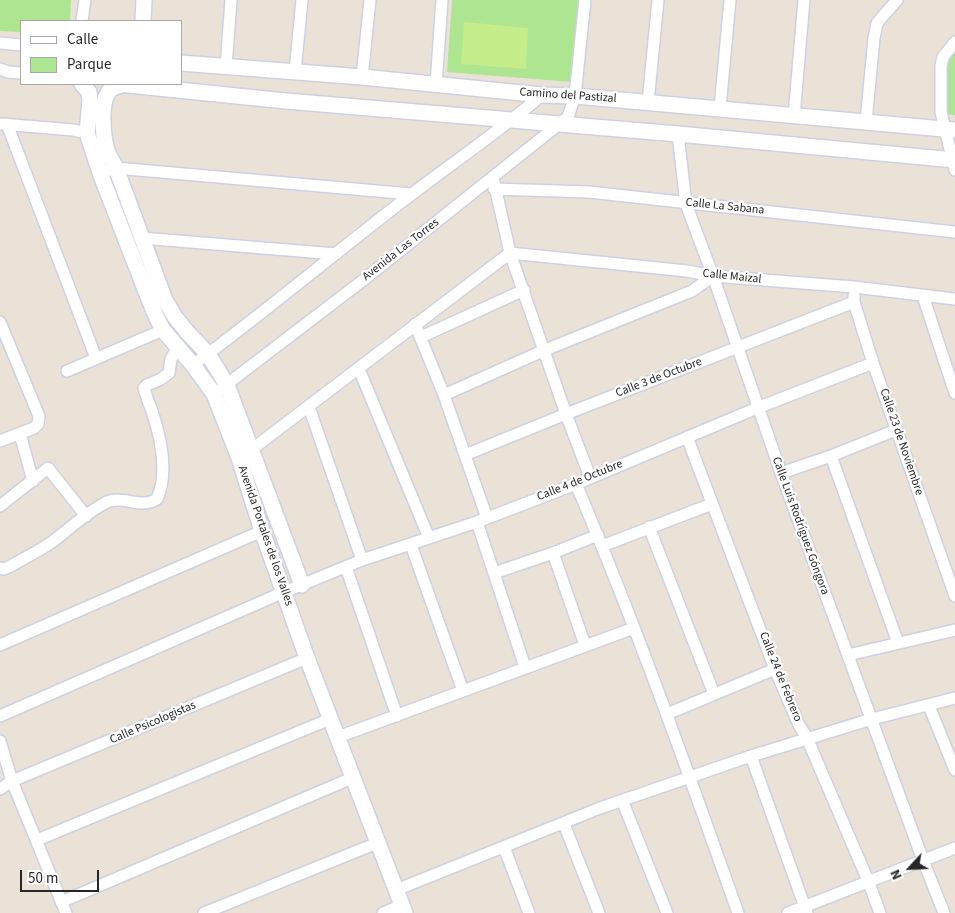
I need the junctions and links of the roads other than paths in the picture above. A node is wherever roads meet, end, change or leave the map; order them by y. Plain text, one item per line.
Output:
1 (85, 0) edge
2 (144, 0) edge
3 (231, 0) edge
4 (302, 0) edge
5 (370, 0) edge
6 (442, 0) edge
7 (585, 0) edge
8 (658, 0) edge
9 (730, 0) edge
10 (804, 0) edge
11 (897, 0) edge
12 (82, 20) edge
13 (142, 20) edge
14 (955, 42) edge
15 (0, 43) edge
16 (20, 45) edge
17 (182, 63) edge
18 (226, 67) junction
19 (0, 69) edge
20 (295, 72) junction
21 (20, 73) edge
22 (362, 78) junction
23 (83, 85) edge
24 (134, 85) edge
25 (436, 85) junction
26 (542, 94) junction
27 (576, 96) junction
28 (648, 102) junction
29 (720, 108) junction
30 (794, 116) junction
31 (511, 119) junction
32 (866, 122) junction
33 (4, 124) edge
34 (561, 124) junction
35 (950, 130) edge
36 (87, 133) junction
37 (678, 134) junction
38 (954, 163) edge
39 (116, 168) junction
40 (100, 173) junction
41 (494, 183) junction
42 (412, 194) junction
43 (686, 204) junction
44 (955, 232) edge
45 (142, 238) junction
46 (510, 253) junction
47 (336, 254) junction
48 (713, 276) junction
49 (854, 287) junction
50 (524, 290) junction
51 (923, 296) junction
52 (955, 299) edge
53 (854, 302) junction
54 (0, 322) edge
55 (415, 324) junction
56 (163, 330) junction
57 (421, 337) junction
58 (178, 347) junction
59 (737, 347) junction
60 (545, 350) junction
61 (208, 354) junction
62 (96, 358) junction
63 (873, 363) junction
64 (193, 365) junction
65 (359, 369) junction
66 (67, 371) dead end
67 (227, 385) junction
68 (955, 393) edge
69 (214, 394) junction
70 (444, 396) junction
71 (309, 407) junction
72 (757, 408) junction
73 (566, 414) junction
74 (896, 430) junction
75 (20, 434) junction
76 (687, 438) junction
77 (0, 441) edge
78 (252, 450) junction
79 (465, 455) junction
80 (831, 456) junction
81 (781, 473) junction
82 (590, 477) junction
83 (33, 481) junction
84 (576, 484) junction
85 (712, 504) junction
86 (0, 506) edge
87 (86, 516) junction
88 (482, 520) junction
89 (649, 527) junction
90 (262, 531) junction
91 (429, 538) junction
92 (600, 540) junction
93 (410, 545) junction
94 (553, 554) junction
95 (362, 560) junction
96 (955, 561) edge
97 (944, 565) junction
98 (346, 567) junction
99 (0, 568) edge
100 (494, 573) junction
101 (302, 585) junction
102 (284, 592) junction
103 (955, 596) edge
104 (634, 628) junction
105 (955, 630) edge
106 (898, 642) junction
107 (0, 645) edge
108 (585, 645) junction
109 (848, 655) junction
110 (307, 658) junction
111 (525, 667) junction
112 (775, 670) junction
113 (463, 692) junction
114 (714, 694) junction
115 (955, 698) edge
116 (929, 706) junction
117 (667, 714) junction
118 (0, 716) edge
119 (397, 716) junction
120 (330, 719) junction
121 (872, 719) junction
122 (338, 738) junction
123 (807, 738) junction
124 (0, 741) edge
125 (751, 756) junction
126 (955, 770) edge
127 (690, 776) junction
128 (352, 778) junction
129 (12, 781) junction
130 (0, 789) edge
131 (622, 800) junction
132 (564, 824) junction
133 (37, 840) junction
134 (377, 843) junction
135 (504, 847) junction
136 (955, 848) edge
137 (923, 860) junction
138 (869, 883) junction
139 (396, 890) junction
140 (61, 902) junction
141 (403, 909) edge
142 (806, 910) edge
143 (66, 913) edge
144 (204, 913) edge
145 (383, 913) edge
146 (530, 913) edge
147 (599, 913) edge
148 (667, 913) edge
149 (738, 913) edge
150 (788, 913) edge
151 (880, 913) edge
152 (944, 913) edge

1 - 12 street
2 - 13 street
3 - 18 street
4 - 20 street
5 - 22 street
6 - 25 street
7 - 27 street, Avenida Las Torres
8 - 28 street
9 - 29 street
10 - 30 street
11 - 32 street
14 - 35 street
15 - 16 street
17 - 18 street, Camino del Pastizal
18 - 20 street, Camino del Pastizal
19 - 21 street
20 - 22 street, Camino del Pastizal
22 - 25 street, Camino del Pastizal
23 - 36 street
24 - 31 street
24 - 39 street, Avenida Portales de los Valles
25 - 26 street, Camino del Pastizal
26 - 27 street, Camino del Pastizal
26 - 31 street
27 - 28 street, Camino del Pastizal
27 - 34 street, Avenida Las Torres
28 - 29 street, Camino del Pastizal
29 - 30 street, Camino del Pastizal
30 - 32 street, Camino del Pastizal
31 - 34 street
31 - 42 street
32 - 35 street, Camino del Pastizal
33 - 36 street
33 - 62 street
34 - 37 street
34 - 41 street, Avenida Las Torres
35 - 38 street
36 - 40 street, Avenida Portales de los Valles
37 - 38 street
37 - 43 street, Calle Luis Rodríguez Góngora
39 - 40 street
39 - 42 street
39 - 45 street, Avenida Portales de los Valles
40 - 56 street, Avenida Portales de los Valles
41 - 43 street, Calle La Sabana
41 - 46 street
41 - 67 street, Avenida Las Torres
42 - 47 street
43 - 44 street, Calle La Sabana
43 - 48 street, Calle Luis Rodríguez Góngora
45 - 47 street
45 - 61 street, Avenida Portales de los Valles
46 - 48 street, Calle Maizal
46 - 50 street
46 - 55 street
47 - 61 street
48 - 49 street, Calle Maizal
48 - 59 street, Calle Luis Rodríguez Góngora
48 - 60 street
49 - 51 street, Calle Maizal
49 - 53 street, Calle 23 de Noviembre
50 - 57 street
50 - 60 street
51 - 52 street, Calle Maizal
51 - 68 street
53 - 59 street, Calle 3 de Octubre
53 - 63 street, Calle 23 de Noviembre
54 - 75 street
55 - 57 street
55 - 65 street
56 - 58 street, Avenida Portales de los Valles
56 - 62 street
57 - 70 street
58 - 64 street, Avenida Portales de los Valles
58 - 87 street
59 - 72 street, Calle Luis Rodríguez Góngora
59 - 73 street, Calle 3 de Octubre
60 - 70 street
60 - 73 street
61 - 64 street
61 - 67 street, Avenida Portales de los Valles
62 - 66 street
63 - 72 street, Calle 4 de Octubre
63 - 74 street, Calle 23 de Noviembre
64 - 69 street, Avenida Portales de los Valles
65 - 71 street
65 - 91 street
67 - 69 street, Avenida Las Torres
67 - 78 street, Avenida Portales de los Valles
69 - 90 street, Avenida Portales de los Valles
70 - 79 street
71 - 78 street
71 - 95 street
72 - 76 street, Calle 4 de Octubre
72 - 81 street, Calle Luis Rodríguez Góngora
73 - 79 street, Calle 3 de Octubre
73 - 82 street
74 - 80 street
74 - 97 street, Calle 23 de Noviembre
75 - 77 street
75 - 83 street
76 - 82 street, Calle 4 de Octubre
76 - 85 street, Calle 24 de Febrero
78 - 101 street, Avenida Portales de los Valles
79 - 88 street
80 - 81 street
80 - 106 street
81 - 109 street, Calle Luis Rodríguez Góngora
82 - 84 street, Calle 4 de Octubre
83 - 86 street
83 - 87 street
84 - 88 street, Calle 4 de Octubre
84 - 92 street
85 - 89 street
85 - 112 street, Calle 24 de Febrero
87 - 99 street
88 - 91 street, Calle 4 de Octubre
88 - 100 street
89 - 92 street
89 - 114 street
90 - 102 street, Avenida Portales de los Valles
90 - 107 street
91 - 93 street, Calle 4 de Octubre
92 - 94 street
92 - 104 street
93 - 95 street, Calle 4 de Octubre
93 - 113 street
94 - 100 street
94 - 108 street
95 - 98 street, Calle 4 de Octubre
96 - 97 street
97 - 103 street, Calle 23 de Noviembre
98 - 101 street, Calle 4 de Octubre
98 - 119 street
100 - 111 street
101 - 102 street, Calle 4 de Octubre
102 - 110 street, Avenida Portales de los Valles
102 - 118 street, Calle 4 de Octubre
104 - 108 street
104 - 117 street
105 - 106 street
106 - 109 street
108 - 111 street
109 - 121 street, Calle Luis Rodríguez Góngora
110 - 120 street, Avenida Portales de los Valles
110 - 129 street, Calle Psicologistas
111 - 113 street
112 - 114 street
112 - 123 street, Calle 24 de Febrero
113 - 119 street
114 - 117 street
115 - 116 street
116 - 121 street
116 - 126 street
117 - 127 street
119 - 122 street
120 - 122 street, Avenida Portales de los Valles
120 - 133 street
121 - 123 street
121 - 137 street, Calle Luis Rodríguez Góngora
122 - 128 street, Avenida Portales de los Valles
123 - 125 street
123 - 138 street, Calle 24 de Febrero
124 - 129 street
125 - 127 street
125 - 142 street
127 - 131 street
127 - 149 street
128 - 134 street, Avenida Portales de los Valles
128 - 140 street
129 - 130 street, Calle Psicologistas
129 - 133 street
131 - 132 street
131 - 148 street
132 - 135 street
132 - 147 street
133 - 140 street
134 - 139 street, Avenida Portales de los Valles
134 - 144 street
135 - 139 street
135 - 146 street
136 - 137 street
137 - 138 street
137 - 152 street, Calle Luis Rodríguez Góngora
138 - 142 street
138 - 151 street, Calle 24 de Febrero
139 - 141 street, Avenida Portales de los Valles
140 - 143 street
141 - 145 street
142 - 150 street

